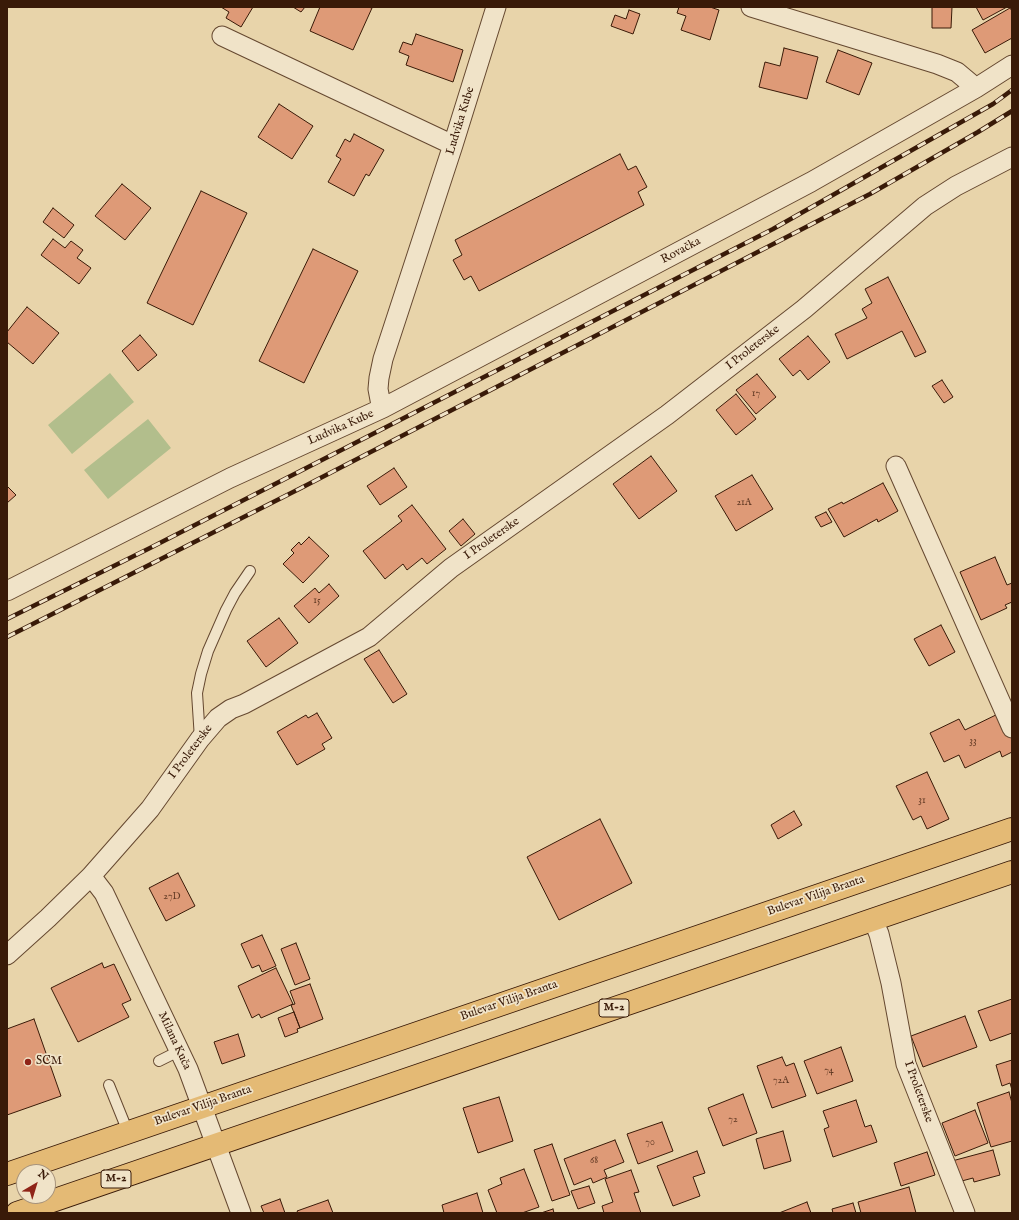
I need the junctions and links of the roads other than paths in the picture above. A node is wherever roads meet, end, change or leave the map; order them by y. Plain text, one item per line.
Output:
1 (496, 7) edge
2 (751, 7) edge
3 (222, 36) dead end
4 (1012, 65) edge
5 (976, 88) junction
6 (454, 145) junction
7 (1012, 157) edge
8 (383, 408) junction
9 (896, 466) dead end
10 (250, 571) dead end
11 (7, 590) edge
12 (1012, 728) edge
13 (200, 739) junction
14 (1012, 829) edge
15 (1012, 872) edge
16 (91, 876) junction
17 (873, 920) junction
18 (7, 955) edge
19 (179, 1051) junction
20 (159, 1061) dead end
21 (110, 1085) dead end
22 (202, 1107) junction
23 (128, 1132) junction
24 (216, 1145) junction
25 (7, 1174) edge
26 (17, 1213) edge
27 (241, 1213) edge
28 (965, 1213) edge

1 - 6 street, Ludvika Kube
2 - 5 street
3 - 6 street
4 - 5 street, Rovačka
5 - 8 street, Rovačka
6 - 8 street, Ludvika Kube
7 - 13 street, I Proleterske
8 - 11 street, Ludvika Kube
9 - 12 street
10 - 13 lane
13 - 16 street, I Proleterske
14 - 22 main road, Bulevar Vilija Branta
15 - 17 main road, M-2
16 - 18 street, I Proleterske
16 - 19 street, Milana Kuča
17 - 24 main road, M-2
17 - 28 street, I Proleterske
19 - 20 lane
19 - 22 street, Milana Kuča
21 - 23 lane
22 - 23 main road, Bulevar Vilija Branta
22 - 24 street, Milana Kuča
23 - 25 main road, Bulevar Vilija Branta
24 - 26 main road, M-2
24 - 27 street, Milana Kuča

